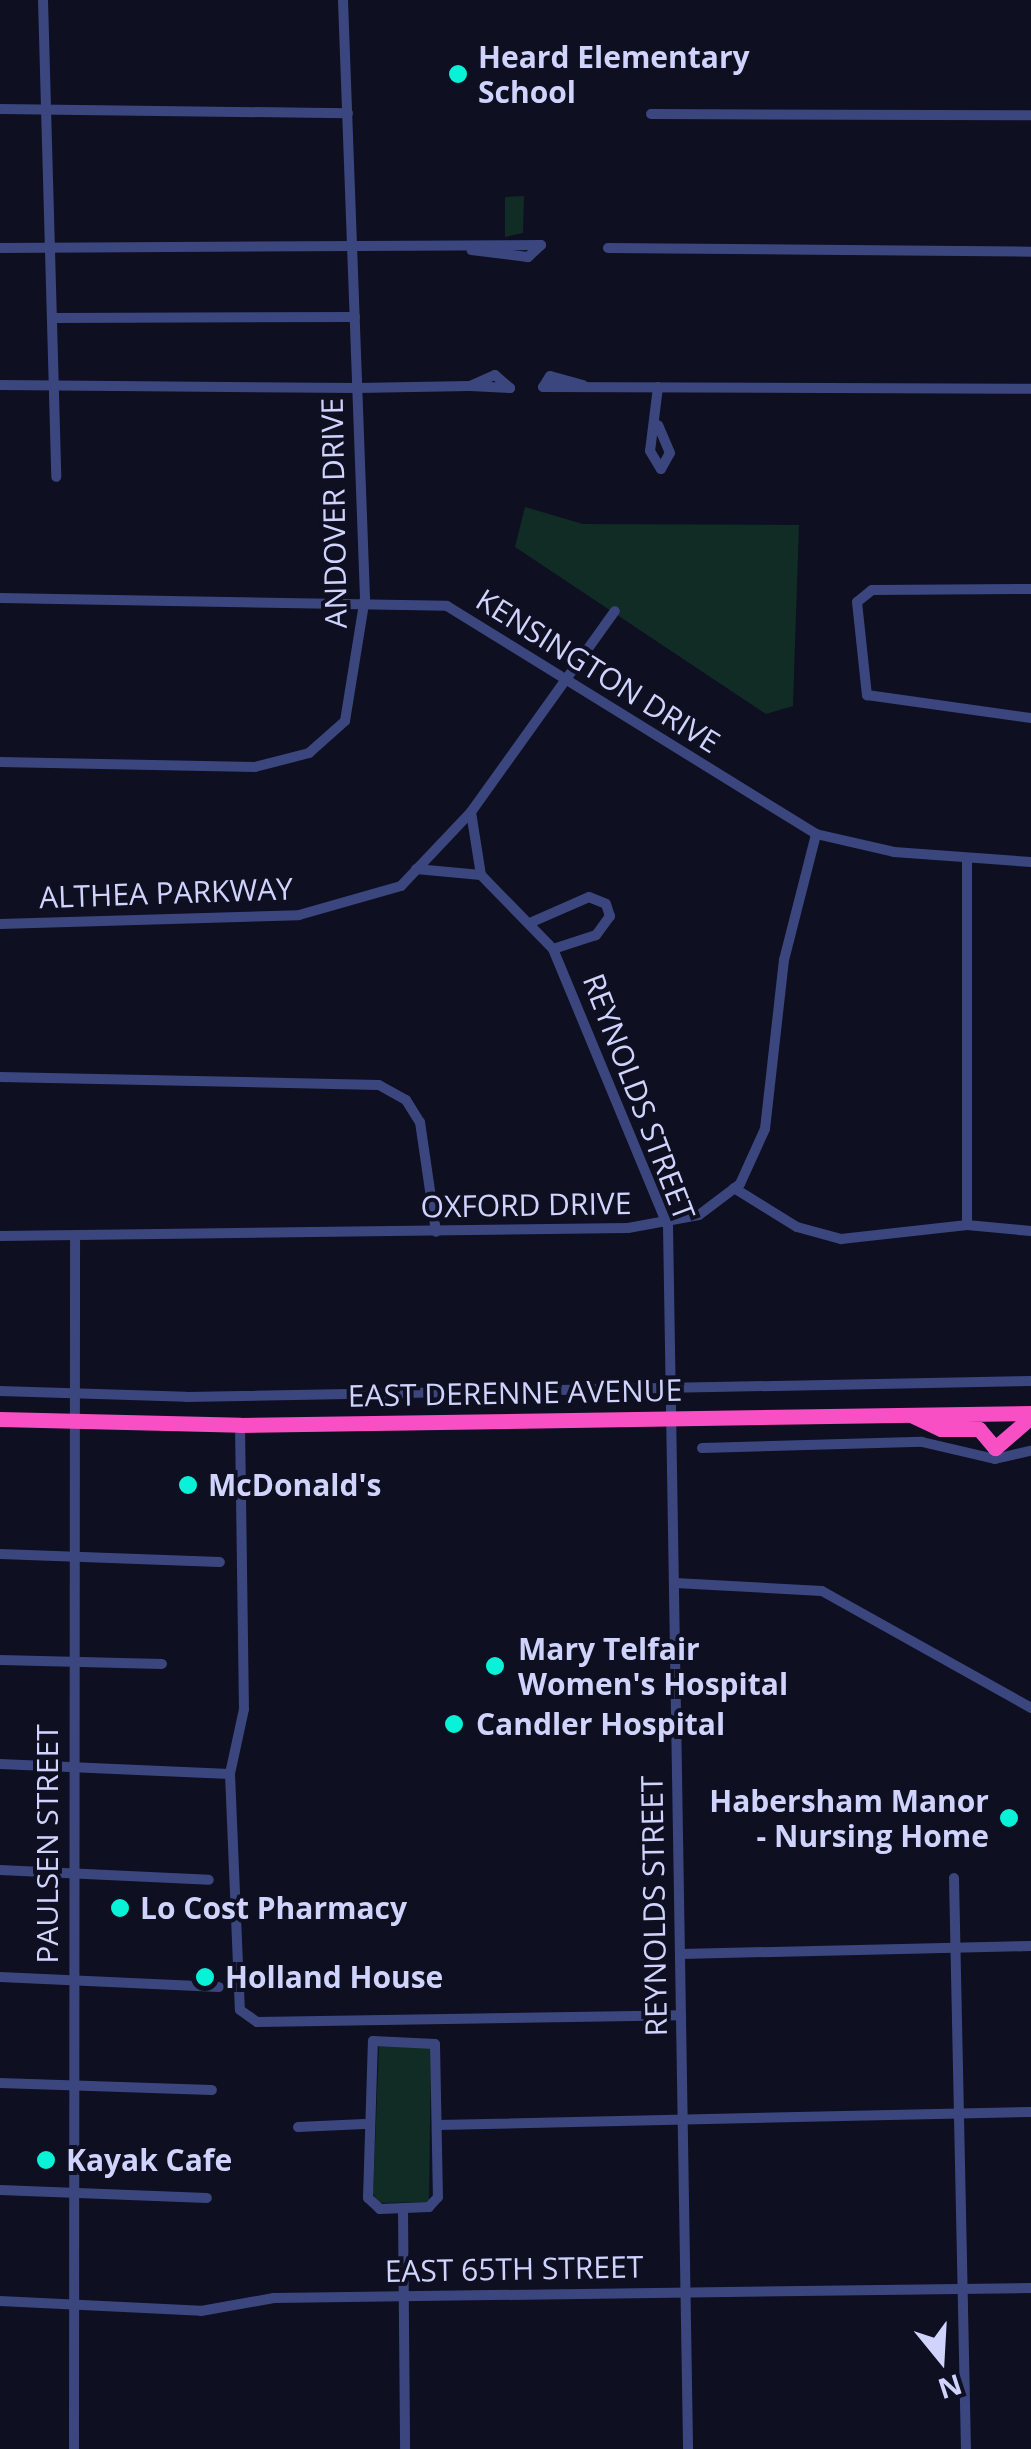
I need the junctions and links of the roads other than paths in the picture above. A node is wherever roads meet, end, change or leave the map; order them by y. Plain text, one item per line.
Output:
1 (43, 0) edge
2 (343, 0) edge
3 (0, 109) edge
4 (43, 110) junction
5 (348, 113) junction
6 (651, 114) dead end
7 (1031, 116) edge
8 (0, 248) edge
9 (52, 248) junction
10 (608, 248) dead end
11 (352, 249) junction
12 (471, 250) junction
13 (1031, 252) edge
14 (354, 317) junction
15 (52, 318) junction
16 (0, 385) edge
17 (582, 385) dead end
18 (54, 386) junction
19 (470, 386) dead end
20 (357, 388) junction
21 (658, 388) junction
22 (1031, 389) edge
23 (658, 426) dead end
24 (56, 478) dead end
25 (1031, 590) edge
26 (0, 598) edge
27 (365, 598) junction
28 (615, 612) dead end
29 (571, 678) junction
30 (1031, 718) edge
31 (0, 762) edge
32 (471, 812) junction
33 (816, 834) junction
34 (968, 859) junction
35 (1031, 862) edge
36 (416, 868) junction
37 (481, 875) junction
38 (532, 922) junction
39 (0, 924) edge
40 (554, 949) junction
41 (0, 1077) edge
42 (734, 1188) junction
43 (967, 1225) junction
44 (668, 1226) junction
45 (436, 1232) junction
46 (1031, 1232) edge
47 (0, 1236) edge
48 (75, 1240) junction
49 (1031, 1381) edge
50 (671, 1384) junction
51 (0, 1390) edge
52 (75, 1395) junction
53 (909, 1414) junction
54 (1031, 1415) edge
55 (672, 1418) junction
56 (0, 1419) edge
57 (75, 1422) junction
58 (240, 1425) junction
59 (702, 1448) dead end
60 (1031, 1452) edge
61 (0, 1554) edge
62 (74, 1557) junction
63 (220, 1562) dead end
64 (674, 1583) junction
65 (0, 1660) edge
66 (74, 1663) junction
67 (162, 1664) dead end
68 (1031, 1708) edge
69 (0, 1764) edge
70 (73, 1768) junction
71 (230, 1774) junction
72 (0, 1870) edge
73 (72, 1874) junction
74 (954, 1878) dead end
75 (209, 1880) dead end
76 (1031, 1946) edge
77 (955, 1948) junction
78 (680, 1954) junction
79 (0, 1977) edge
80 (71, 1980) junction
81 (219, 1987) dead end
82 (681, 2015) junction
83 (0, 2083) edge
84 (71, 2085) junction
85 (212, 2090) dead end
86 (959, 2112) junction
87 (1031, 2112) edge
88 (682, 2118) junction
89 (364, 2124) junction
90 (438, 2125) junction
91 (298, 2126) dead end
92 (0, 2190) edge
93 (70, 2193) junction
94 (207, 2198) dead end
95 (403, 2210) junction
96 (966, 2286) junction
97 (1031, 2288) edge
98 (682, 2291) junction
99 (405, 2295) junction
100 (0, 2301) edge
101 (72, 2306) junction
102 (74, 2449) edge
103 (405, 2449) edge
104 (688, 2449) edge
105 (966, 2449) edge

1 - 4 street
2 - 5 street, ANDOVER DRIVE
3 - 4 street
4 - 5 street
4 - 9 street
5 - 11 street, ANDOVER DRIVE
6 - 7 street
8 - 9 street
9 - 11 street
9 - 15 street
10 - 13 street
11 - 12 street
11 - 14 street, ANDOVER DRIVE
12 - 12 street
14 - 15 street
14 - 20 street, ANDOVER DRIVE
15 - 18 street
16 - 18 street
17 - 21 street
18 - 20 street
18 - 24 street
19 - 20 street
20 - 27 street, ANDOVER DRIVE
21 - 22 street
21 - 23 street
25 - 30 street
26 - 27 street, KENSINGTON DRIVE
27 - 29 street, KENSINGTON DRIVE
27 - 31 street, ANDOVER DRIVE
28 - 29 street, ALTHEA PARKWAY
29 - 32 street, ALTHEA PARKWAY
29 - 33 street, KENSINGTON DRIVE
32 - 36 street, ALTHEA PARKWAY
32 - 37 street
33 - 34 street, KENSINGTON DRIVE
33 - 42 street
34 - 35 street, KENSINGTON DRIVE
34 - 43 street
36 - 37 street
36 - 39 street, ALTHEA PARKWAY
37 - 38 street, REYNOLDS STREET
38 - 40 street, REYNOLDS STREET
38 - 40 street
40 - 44 street, REYNOLDS STREET
41 - 45 street
42 - 43 street
42 - 44 street, OXFORD DRIVE
43 - 46 street
44 - 45 street, OXFORD DRIVE
44 - 50 street, REYNOLDS STREET
45 - 48 street, OXFORD DRIVE
47 - 48 street, OXFORD DRIVE
48 - 52 street, PAULSEN STREET
49 - 50 street
50 - 52 street
50 - 55 street, REYNOLDS STREET
51 - 52 street
52 - 57 street, PAULSEN STREET
53 - 54 highway, EAST DERENNE AVENUE
53 - 54 highway
53 - 55 highway, EAST DERENNE AVENUE
55 - 58 highway, EAST DERENNE AVENUE
55 - 64 street, REYNOLDS STREET
56 - 57 highway, EAST DERENNE AVENUE
57 - 58 highway, EAST DERENNE AVENUE
57 - 62 street, PAULSEN STREET
58 - 71 street
59 - 60 street
61 - 62 street
62 - 63 street
62 - 66 street, PAULSEN STREET
64 - 68 street
64 - 78 street, REYNOLDS STREET
65 - 66 street
66 - 67 street
66 - 70 street, PAULSEN STREET
69 - 70 street
70 - 71 street
70 - 73 street, PAULSEN STREET
71 - 82 street
72 - 73 street
73 - 75 street
73 - 80 street, PAULSEN STREET
74 - 77 street
76 - 77 street
77 - 78 street
77 - 86 street
78 - 82 street, REYNOLDS STREET
79 - 80 street
80 - 81 street
80 - 84 street, PAULSEN STREET
82 - 88 street, REYNOLDS STREET
83 - 84 street
84 - 85 street
84 - 93 street, PAULSEN STREET
86 - 87 street
86 - 88 street
86 - 96 street
88 - 90 street
88 - 98 street, REYNOLDS STREET
89 - 90 street
89 - 91 street
89 - 95 street
90 - 95 street
92 - 93 street
93 - 94 street
93 - 101 street, PAULSEN STREET
95 - 99 street
96 - 97 street, EAST 65TH STREET
96 - 98 street, EAST 65TH STREET
96 - 105 street
98 - 99 street, EAST 65TH STREET
98 - 104 street, REYNOLDS STREET
99 - 101 street, EAST 65TH STREET
99 - 103 street
100 - 101 street, EAST 65TH STREET
101 - 102 street, PAULSEN STREET

